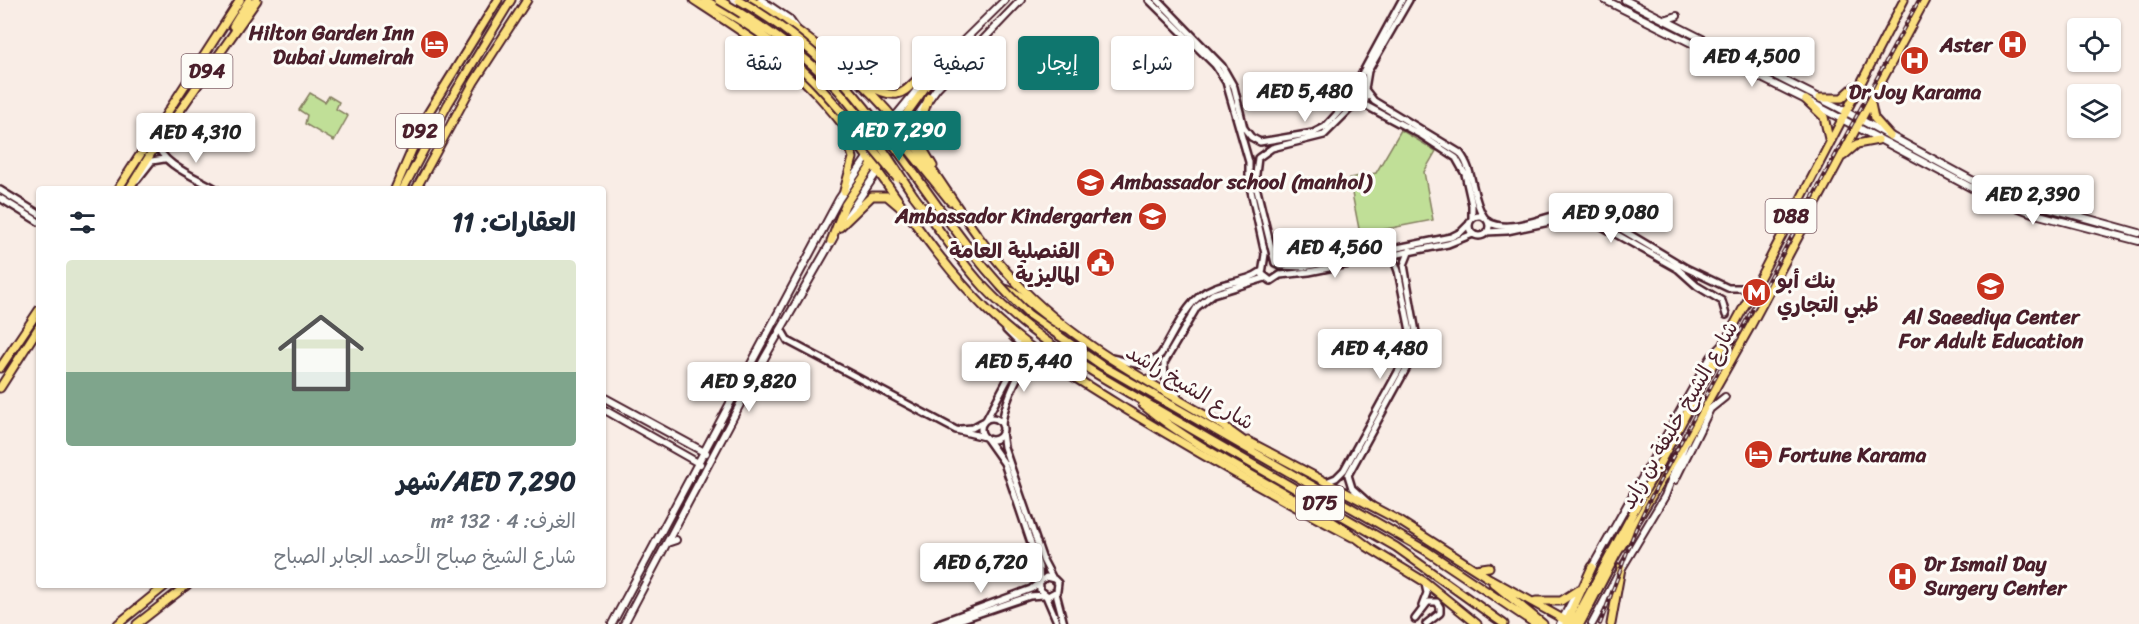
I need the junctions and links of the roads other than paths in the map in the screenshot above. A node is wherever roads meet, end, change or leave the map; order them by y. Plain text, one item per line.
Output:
1 (240, 0) edge
2 (249, 0) edge
3 (257, 0) edge
4 (498, 0) edge
5 (511, 0) edge
6 (527, 0) edge
7 (694, 0) edge
8 (705, 0) edge
9 (719, 0) edge
10 (739, 0) edge
11 (752, 0) edge
12 (761, 0) edge
13 (1005, 0) edge
14 (1149, 0) edge
15 (1158, 0) edge
16 (1402, 0) edge
17 (1409, 0) edge
18 (1605, 0) edge
19 (1625, 0) edge
20 (1904, 0) edge
21 (1925, 0) edge
22 (1019, 1) edge
23 (1677, 16) dead end
24 (1664, 20) junction
25 (797, 30) junction
26 (968, 36) edge
27 (816, 46) edge
28 (215, 60) junction
29 (1779, 68) dead end
30 (1862, 78) junction
31 (1782, 79) junction
32 (912, 85) edge
33 (1354, 86) junction
34 (866, 90) edge
35 (874, 90) edge
36 (917, 90) edge
37 (923, 90) edge
38 (1366, 91) junction
39 (816, 93) junction
40 (929, 97) junction
41 (1348, 98) junction
42 (1821, 98) junction
43 (1806, 100) junction
44 (1871, 103) junction
45 (1360, 104) junction
46 (1845, 111) junction
47 (894, 118) junction
48 (1841, 119) junction
49 (1861, 120) junction
50 (424, 122) junction
51 (899, 124) junction
52 (843, 127) junction
53 (1856, 128) junction
54 (905, 132) junction
55 (891, 135) junction
56 (1890, 136) junction
57 (1257, 140) junction
58 (1878, 140) junction
59 (158, 142) junction
60 (1830, 143) junction
61 (1245, 144) junction
62 (872, 148) junction
63 (1263, 152) junction
64 (883, 155) junction
65 (866, 157) junction
66 (1248, 157) junction
67 (1258, 158) junction
68 (164, 159) junction
69 (1935, 160) junction
70 (1922, 164) junction
71 (872, 165) junction
72 (1835, 165) junction
73 (877, 171) junction
74 (936, 174) junction
75 (133, 182) junction
76 (120, 186) edge
77 (131, 186) edge
78 (211, 186) edge
79 (396, 186) edge
80 (403, 186) edge
81 (404, 186) edge
82 (418, 186) edge
83 (0, 190) edge
84 (844, 191) junction
85 (914, 196) junction
86 (0, 198) edge
87 (957, 207) junction
88 (2048, 207) junction
89 (908, 211) junction
90 (36, 212) edge
91 (1792, 214) junction
92 (2035, 214) junction
93 (36, 220) edge
94 (1486, 220) junction
95 (1470, 221) junction
96 (1779, 221) dead end
97 (840, 227) junction
98 (1486, 232) junction
99 (2139, 233) edge
100 (1473, 234) junction
101 (831, 241) junction
102 (2139, 241) edge
103 (1410, 250) junction
104 (1385, 256) junction
105 (1266, 264) junction
106 (1277, 264) junction
107 (1263, 274) junction
108 (1280, 274) junction
109 (1756, 283) junction
110 (1002, 288) junction
111 (36, 314) edge
112 (1726, 315) dead end
113 (1004, 326) junction
114 (1066, 328) junction
115 (781, 329) junction
116 (1181, 331) junction
117 (36, 332) edge
118 (1185, 339) dead end
119 (788, 341) junction
120 (774, 342) junction
121 (1722, 347) junction
122 (1046, 358) junction
123 (1108, 358) junction
124 (1151, 363) junction
125 (0, 368) edge
126 (1163, 371) junction
127 (0, 388) edge
128 (1130, 393) junction
129 (1725, 397) dead end
130 (1179, 399) junction
131 (606, 400) edge
132 (606, 410) edge
133 (606, 410) edge
134 (629, 411) junction
135 (985, 421) junction
136 (1223, 426) junction
137 (952, 427) junction
138 (1002, 429) junction
139 (986, 438) junction
140 (1688, 438) junction
141 (703, 452) junction
142 (712, 456) junction
143 (698, 462) junction
144 (1273, 463) junction
145 (706, 467) junction
146 (1636, 481) dead end
147 (1326, 482) junction
148 (1669, 487) junction
149 (1636, 491) junction
150 (1372, 506) junction
151 (1623, 536) junction
152 (676, 540) dead end
153 (667, 543) junction
154 (1370, 548) junction
155 (1489, 567) dead end
156 (1592, 567) junction
157 (1621, 568) junction
158 (1475, 569) junction
159 (1052, 577) junction
160 (1487, 577) junction
161 (636, 580) junction
162 (1040, 582) junction
163 (1425, 582) junction
164 (627, 583) dead end
165 (161, 588) edge
166 (183, 588) edge
167 (1578, 590) junction
168 (1056, 593) junction
169 (1045, 595) junction
170 (1532, 600) junction
171 (1414, 622) edge
172 (1534, 623) edge
173 (1566, 623) edge
174 (118, 624) edge
175 (137, 624) edge
176 (612, 624) edge
177 (624, 624) edge
178 (936, 624) edge
179 (948, 624) edge
180 (1058, 624) edge
181 (1064, 624) edge
182 (1426, 624) edge
183 (1477, 624) edge
184 (1504, 624) edge
185 (1543, 624) edge
186 (1580, 624) edge
187 (1592, 624) edge
188 (1611, 624) edge

1 - 76 main road, D94
2 - 28 main road
3 - 28 main road, D94
4 - 50 main road, D92
5 - 81 main road
6 - 82 main road, D92
7 - 39 main road, D75
8 - 85 main road, bridge
9 - 85 main road, bridge
10 - 110 main road, شارع الشيخ راشد, bridge
11 - 25 main road, شارع الشيخ راشد / D75
12 - 25 main road
13 - 26 main road
14 - 61 street
15 - 57 street
16 - 33 street
17 - 38 street
18 - 43 main road
19 - 24 main road
20 - 30 main road, شارع الشيخ خليفة بن زايد / D88
21 - 44 main road, شارع الشيخ خليفة بن زايد / D88
22 - 40 main road
23 - 24 main road
24 - 31 main road
25 - 27 main road, شارع الشيخ راشد / D75
28 - 59 main road, D94
29 - 31 main road
30 - 42 main road
30 - 46 main road, شارع الشيخ خليفة بن زايد / D88
31 - 42 main road
32 - 35 main road
33 - 38 street
33 - 41 street
34 - 47 main road, شارع الشيخ راشد / D75
36 - 47 main road
37 - 51 main road
38 - 45 street
38 - 94 street
39 - 52 main road, D75
39 - 62 main road
40 - 54 main road
40 - 74 main road
41 - 45 street
41 - 57 street
42 - 46 main road
43 - 48 main road
43 - 60 main road
44 - 49 main road, شارع الشيخ خليفة بن زايد / D88
44 - 56 main road
45 - 63 street
45 - 95 street
46 - 48 main road, شارع الشيخ خليفة بن زايد / D88
46 - 49 main road
47 - 51 main road, شارع الشيخ راشد / D75
47 - 55 main road
48 - 53 main road
48 - 60 main road, شارع الشيخ خليفة بن زايد / D88
49 - 53 main road, شارع الشيخ خليفة بن زايد / D88
49 - 56 main road
50 - 79 main road, D92
50 - 80 main road
51 - 54 main road, شارع الشيخ راشد / D75
51 - 55 main road
52 - 65 main road, D75
52 - 84 main road
53 - 58 main road
53 - 72 main road, شارع الشيخ خليفة بن زايد / D88
54 - 55 main road
54 - 74 main road, شارع الشيخ راشد / D75
55 - 62 main road
55 - 64 main road
55 - 64 main road
55 - 87 main road
56 - 69 main road
57 - 61 street
57 - 63 street
58 - 70 main road
58 - 72 main road
59 - 68 street
59 - 75 main road, D94
60 - 91 main road, شارع الشيخ خليفة بن زايد / D88
61 - 66 street
62 - 64 main road
62 - 65 main road
63 - 67 street
64 - 71 main road
64 - 73 main road
65 - 71 main road, D75
65 - 84 main road
66 - 67 street
66 - 105 street
67 - 106 street
68 - 75 street
68 - 78 street
69 - 70 main road
69 - 88 main road
70 - 92 main road
71 - 73 main road, D75
71 - 101 main road
72 - 140 main road, شارع الشيخ خليفة بن زايد / D88
73 - 89 main road, D75
73 - 97 main road
74 - 87 main road, شارع الشيخ راشد / D75
75 - 77 main road, D94
83 - 90 street
84 - 141 main road
85 - 128 main road
86 - 93 street
87 - 114 main road, شارع الشيخ راشد / D75
88 - 92 main road
88 - 99 main road
89 - 97 main road
89 - 113 main road, D75
91 - 96 main road
91 - 109 main road, شارع الشيخ خليفة بن زايد / D88
92 - 102 main road
94 - 95 street
94 - 98 street
94 - 109 street
95 - 100 street
95 - 106 street
97 - 101 main road
98 - 100 street
98 - 112 street
100 - 103 street
101 - 115 main road
103 - 104 street
103 - 150 street
104 - 108 street
104 - 147 street
105 - 106 street
105 - 107 street
106 - 108 street
107 - 108 street
107 - 116 street
107 - 124 street
109 - 121 main road, شارع الشيخ خليفة بن زايد / D88
110 - 114 main road
110 - 144 main road, شارع الشيخ راشد / D75, bridge
111 - 125 main road
113 - 122 main road, D75
113 - 135 street
114 - 123 main road, شارع الشيخ راشد / D75
115 - 119 street
115 - 120 main road
116 - 118 street
116 - 126 street
117 - 127 main road
119 - 120 street
119 - 137 street
120 - 142 main road
121 - 149 main road
121 - 151 main road, شارع الشيخ خليفة بن زايد / D88
122 - 138 street
122 - 154 main road, D75
123 - 124 street
123 - 130 main road, شارع الشيخ راشد / D75
124 - 126 street
126 - 130 street
128 - 154 main road
128 - 184 main road, شارع الشيخ راشد / D75
129 - 148 main road
130 - 136 main road, شارع الشيخ راشد / D75
131 - 134 main road
132 - 134 main road
133 - 143 main road
134 - 141 main road
135 - 137 street
135 - 138 street
135 - 139 street
136 - 144 main road
136 - 147 main road, شارع الشيخ راشد / D75
137 - 139 street
138 - 139 street
138 - 159 street
139 - 162 street
140 - 148 main road
140 - 151 main road, شارع الشيخ خليفة بن زايد / D88
141 - 142 main road
141 - 143 main road
142 - 145 main road
143 - 145 main road
143 - 161 main road
144 - 172 main road, شارع الشيخ راشد / D75
145 - 153 main road
146 - 149 main road
147 - 150 main road, شارع الشيخ راشد / D75
148 - 157 main road
149 - 156 main road
150 - 158 main road, شارع الشيخ راشد / D75
151 - 173 main road, شارع الشيخ خليفة بن زايد / D88
151 - 186 main road, شارع الشيخ خليفة بن زايد / D88
152 - 153 main road
153 - 177 main road
154 - 163 main road, D75
155 - 158 main road
156 - 167 main road
156 - 173 main road
157 - 187 main road
157 - 188 main road
158 - 160 main road, شارع الشيخ راشد / D75
159 - 162 street
159 - 168 street
160 - 170 main road, شارع الشيخ راشد / D75
160 - 185 main road
161 - 164 main road
161 - 176 main road
162 - 169 street
162 - 178 street
163 - 171 street
163 - 183 main road, D75
165 - 174 main road
166 - 175 main road
167 - 170 main road
167 - 173 main road
168 - 169 street
168 - 181 street
169 - 179 street
169 - 180 street
170 - 173 main road, شارع الشيخ راشد / D75
171 - 182 street

